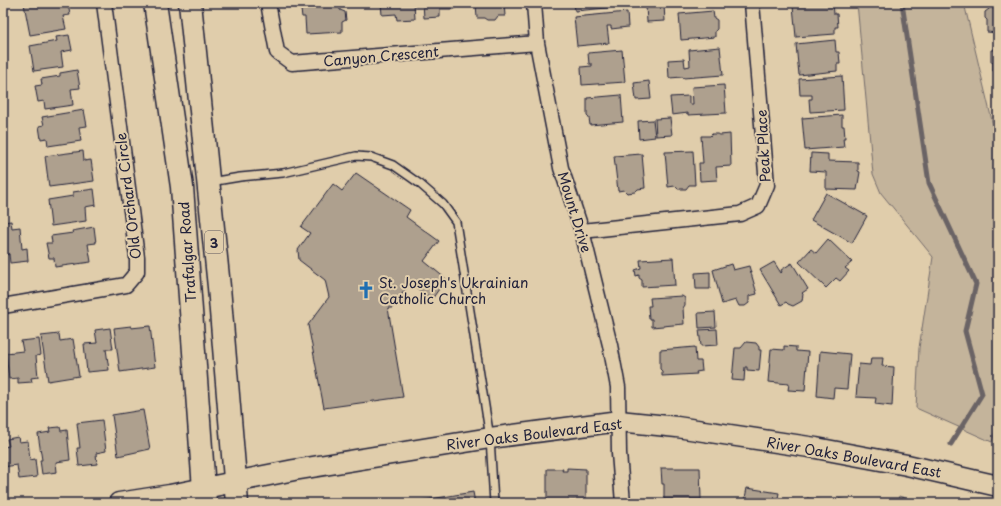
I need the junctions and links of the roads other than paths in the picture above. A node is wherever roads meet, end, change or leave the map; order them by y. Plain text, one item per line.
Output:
1 (104, 3) edge
2 (155, 3) edge
3 (190, 3) edge
4 (268, 3) edge
5 (534, 3) edge
6 (752, 3) edge
7 (537, 43) junction
8 (208, 182) junction
9 (582, 231) junction
10 (3, 306) edge
11 (619, 421) junction
12 (490, 438) junction
13 (998, 486) edge
14 (236, 492) edge
15 (205, 495) edge
16 (119, 503) edge
17 (494, 503) edge
18 (623, 503) edge

1 - 10 street, Old Orchard Circle
2 - 15 main road, Trafalgar Road / 3
3 - 8 main road, Trafalgar Road / 3
4 - 7 street, Canyon Crescent
5 - 7 street, Mount Drive
6 - 9 street, Peak Place
7 - 9 street, Mount Drive
8 - 12 lane
8 - 14 main road, Trafalgar Road / 3
9 - 11 street, Mount Drive
11 - 12 street, River Oaks Boulevard East
11 - 13 street, River Oaks Boulevard East
11 - 18 street, Mount Drive
12 - 14 street, River Oaks Boulevard East
12 - 17 lane
14 - 15 street, River Oaks Boulevard East
15 - 16 street, River Oaks Boulevard East

